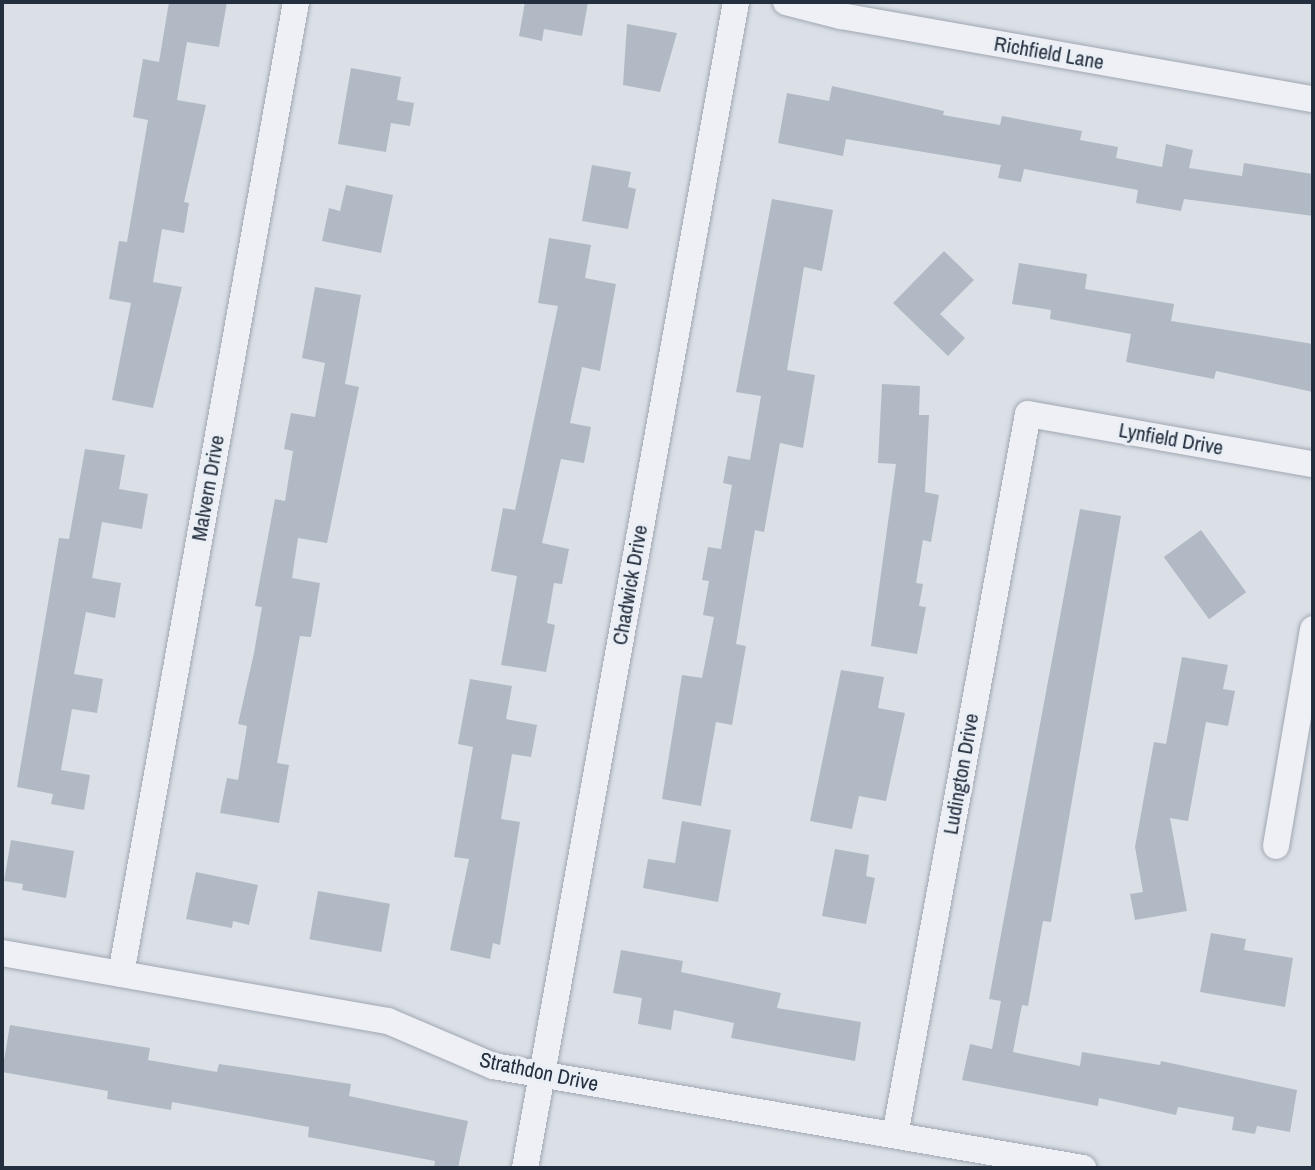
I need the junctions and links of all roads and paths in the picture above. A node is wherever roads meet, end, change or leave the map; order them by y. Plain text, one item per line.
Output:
1 (296, 2) edge
2 (736, 2) edge
3 (786, 2) edge
4 (1313, 99) edge
5 (1028, 414) joint
6 (1313, 464) edge
7 (1313, 629) edge
8 (1276, 846) dead end
9 (2, 953) edge
10 (121, 974) junction
11 (542, 1075) junction
12 (895, 1135) junction
13 (525, 1168) edge
14 (1083, 1168) edge

1 - 10 street, Malvern Drive
2 - 11 street, Chadwick Drive
3 - 4 street, Richfield Lane
5 - 6 street, Lynfield Drive
5 - 12 street, Ludington Drive
7 - 8 street
9 - 10 street, Strathdon Drive
10 - 11 street, Strathdon Drive
11 - 12 street, Strathdon Drive
11 - 13 street, Chadwick Drive
12 - 14 street, Strathdon Drive

